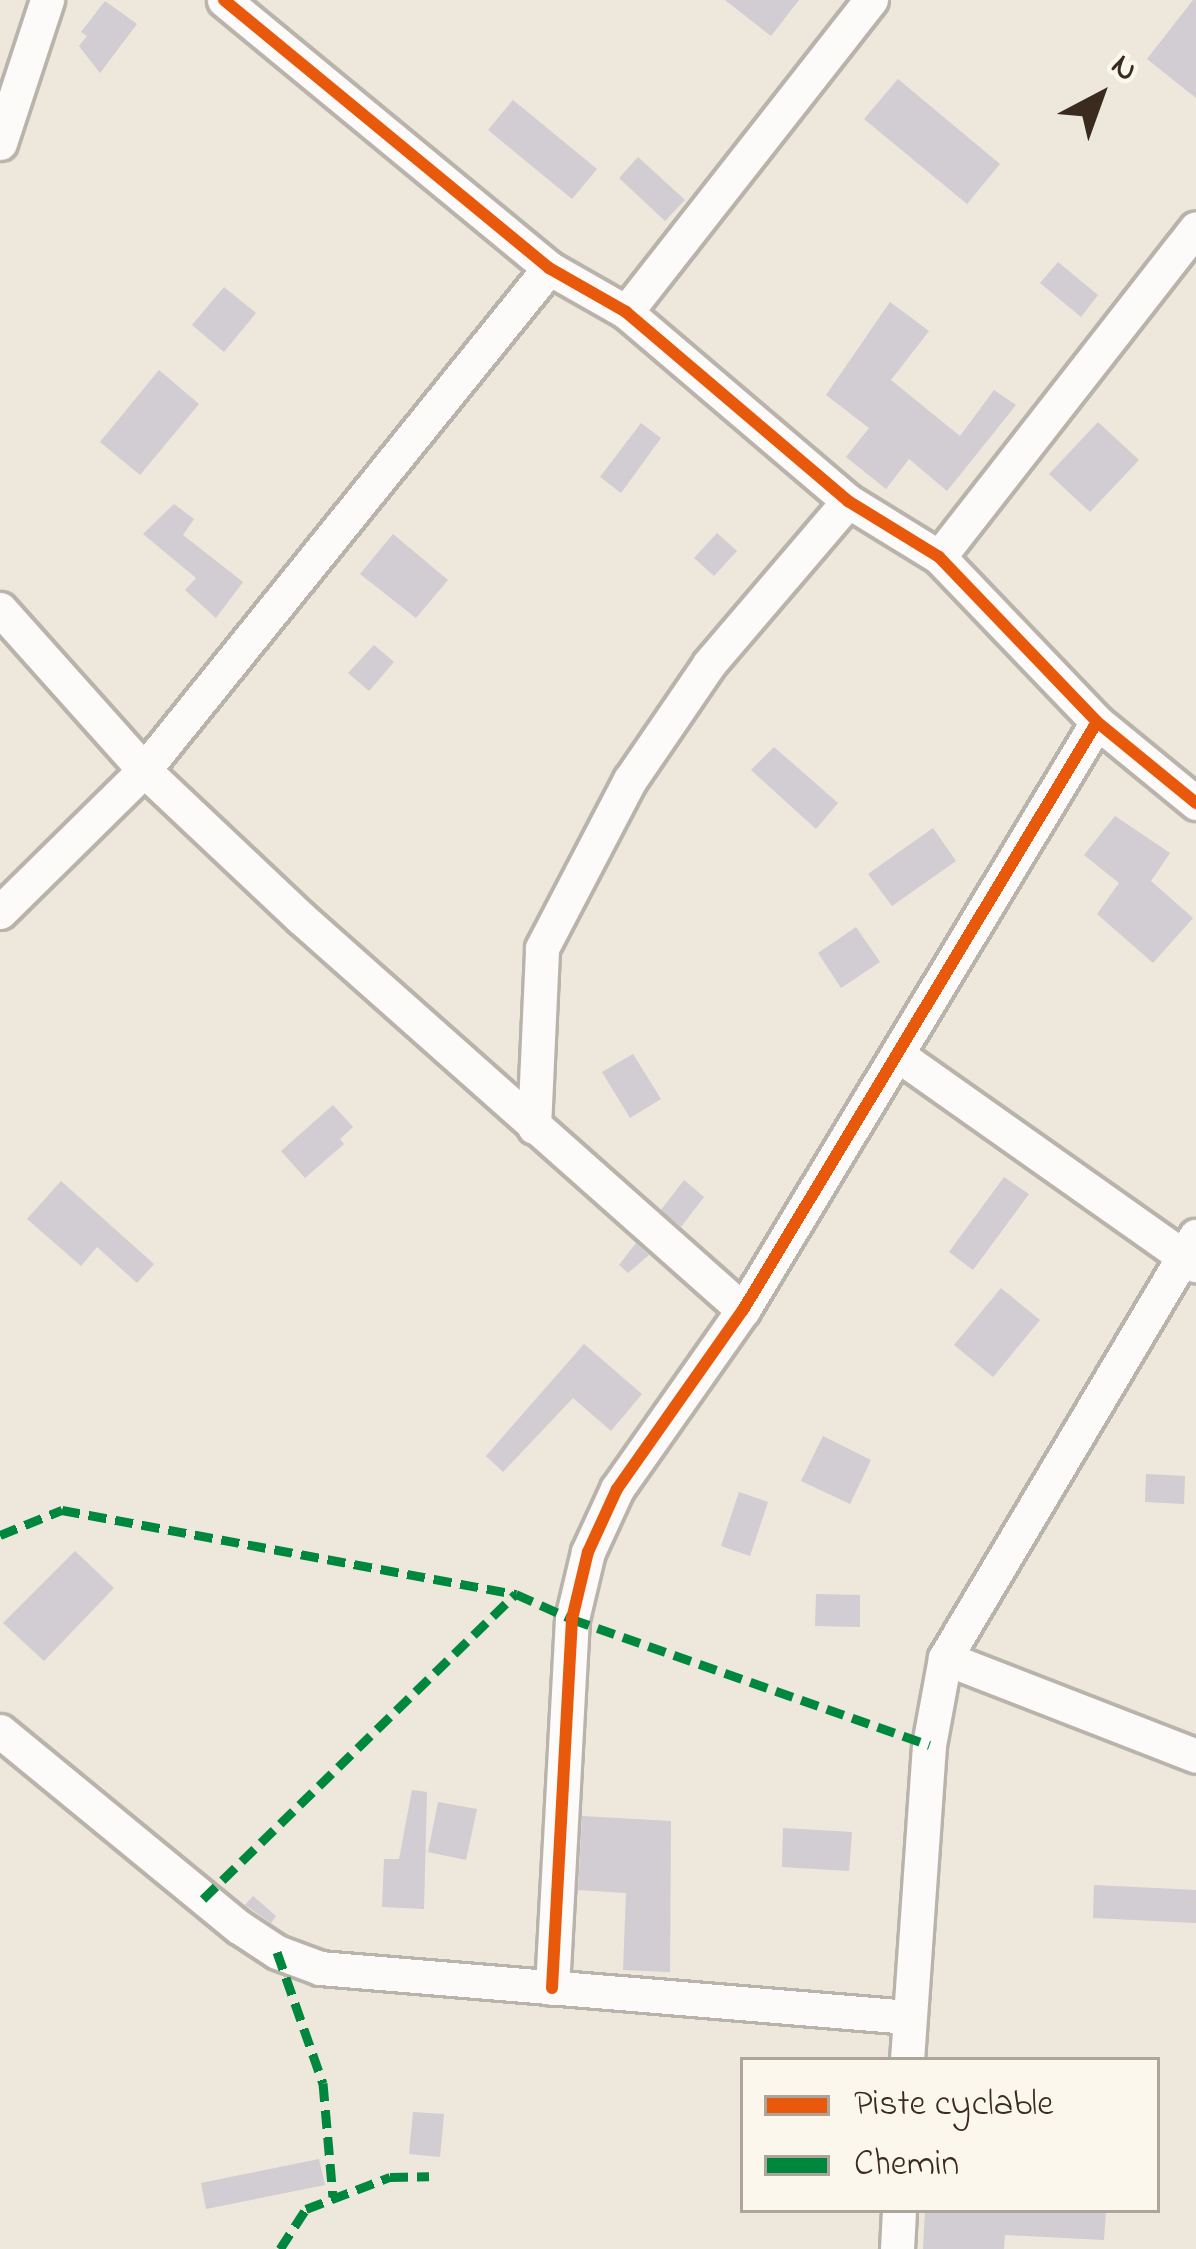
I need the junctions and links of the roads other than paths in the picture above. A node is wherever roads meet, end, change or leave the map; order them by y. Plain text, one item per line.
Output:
1 (47, 0) edge
2 (224, 0) edge
3 (871, 0) edge
4 (271, 14) edge
5 (0, 143) edge
6 (1196, 228) edge
7 (549, 268) junction
8 (1183, 274) edge
9 (626, 312) junction
10 (848, 501) junction
11 (939, 557) junction
12 (0, 609) edge
13 (1096, 722) junction
14 (144, 770) junction
15 (1196, 802) edge
16 (0, 912) edge
17 (898, 1055) junction
18 (535, 1127) junction
19 (1192, 1252) edge
20 (743, 1310) junction
21 (945, 1658) junction
22 (0, 1731) edge
23 (1196, 1756) edge
24 (552, 1988) junction
25 (909, 2017) junction
26 (907, 2057) edge
27 (898, 2213) edge
28 (896, 2249) edge

1 - 5 street
2 - 4 street
3 - 9 street
4 - 7 street
6 - 8 street
7 - 9 street
7 - 14 street
8 - 11 street
9 - 10 street
10 - 11 street
10 - 18 street
11 - 13 street
12 - 14 street
13 - 15 street
13 - 17 street
14 - 16 street
14 - 18 street
17 - 19 street
17 - 20 street
18 - 20 street
19 - 21 street
20 - 24 street
21 - 23 street
21 - 25 street
22 - 24 street
24 - 25 street
25 - 26 street
27 - 28 street

